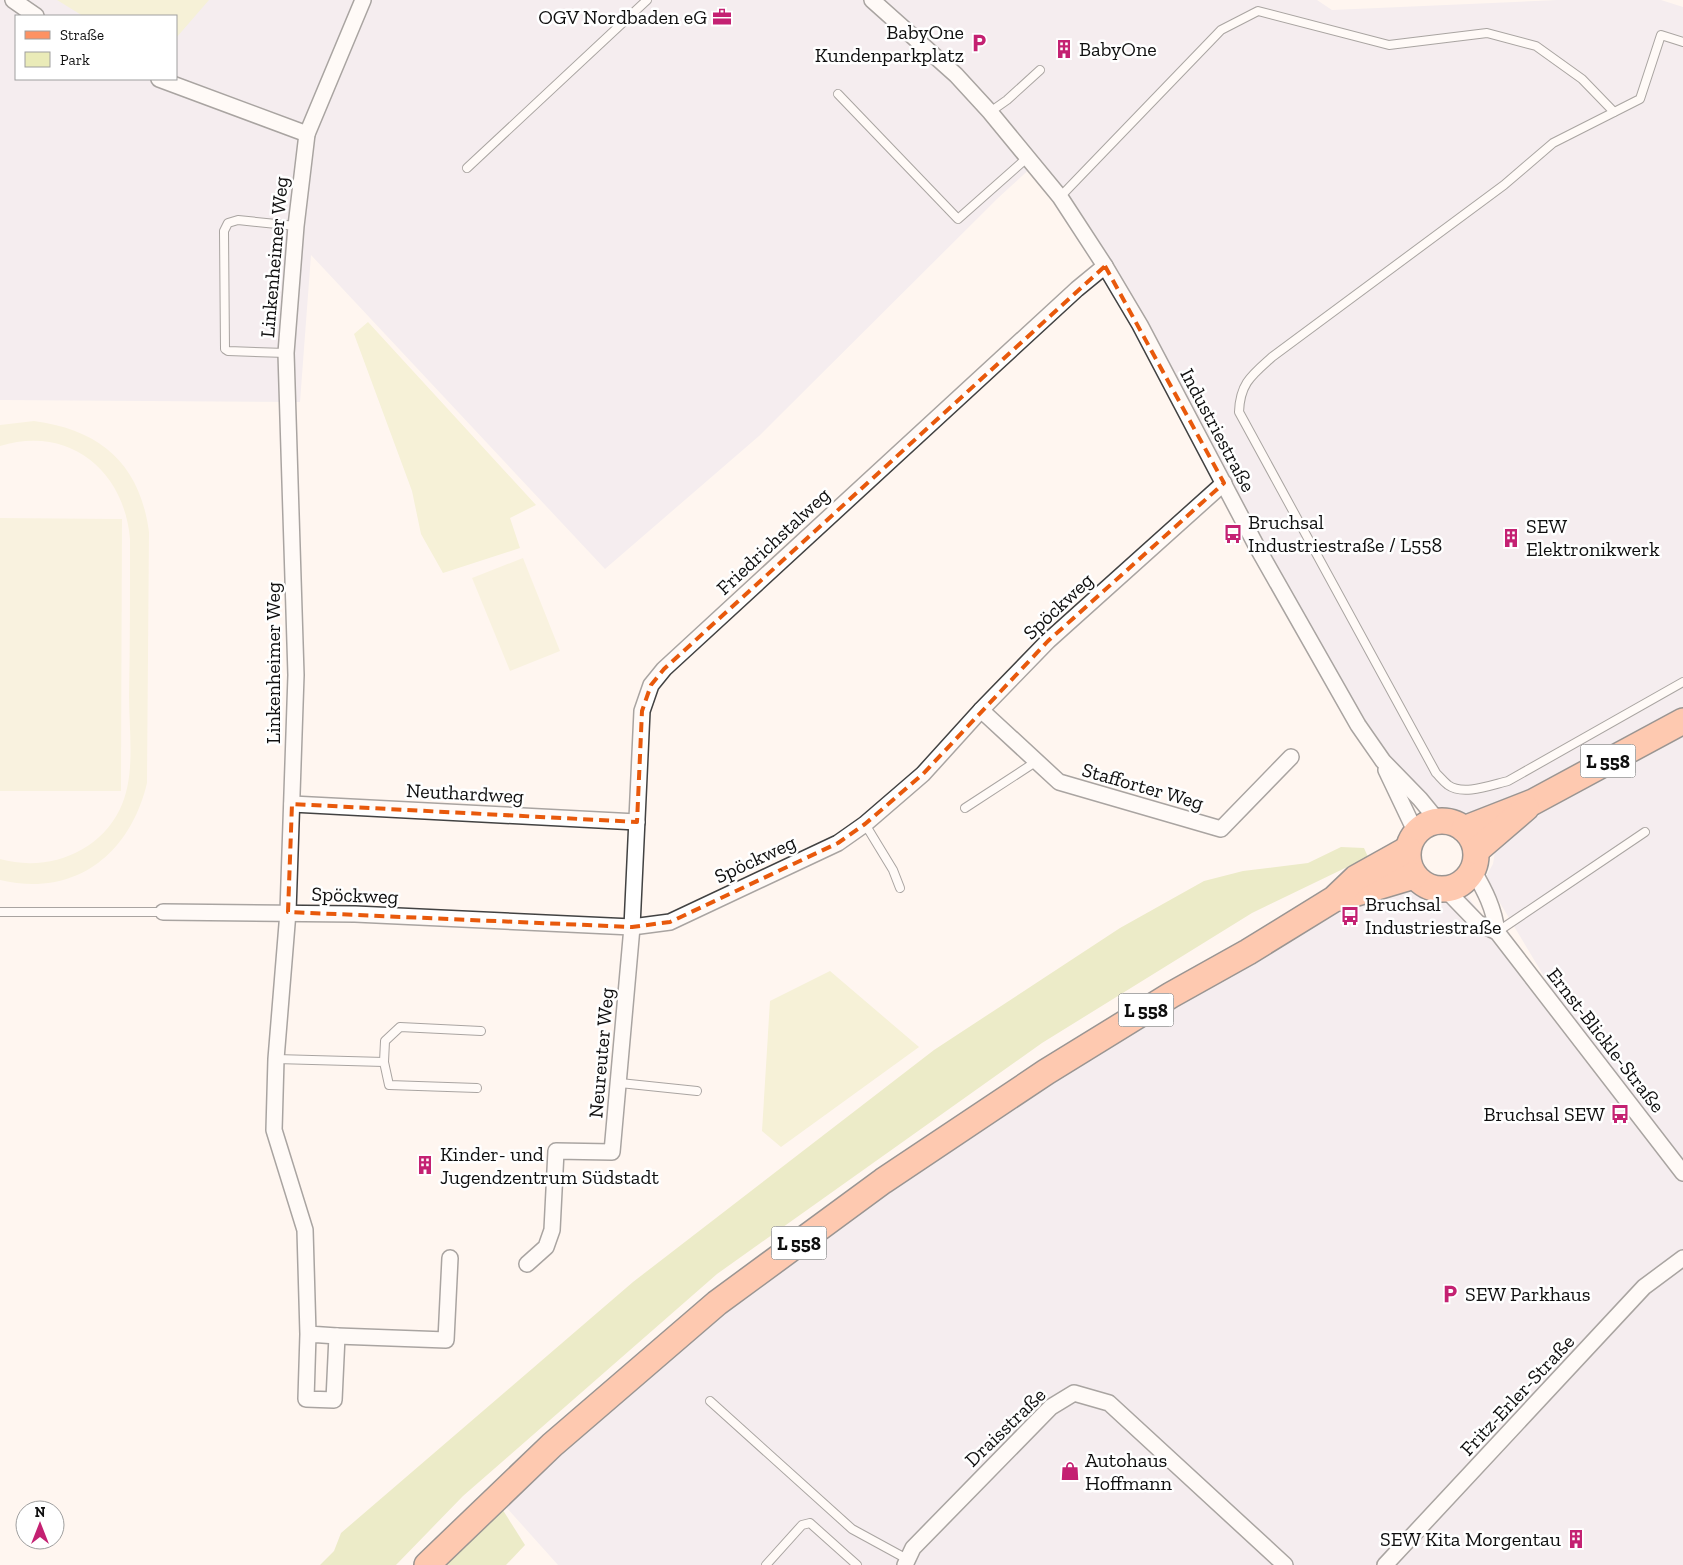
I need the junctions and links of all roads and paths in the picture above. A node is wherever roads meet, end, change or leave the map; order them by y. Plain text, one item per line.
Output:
1 (13, 0) edge
2 (363, 0) edge
3 (647, 0) edge
4 (872, 0) edge
5 (35, 15) edge
6 (1683, 42) edge
7 (1040, 70) dead end
8 (162, 80) edge
9 (838, 94) dead end
10 (990, 112) junction
11 (1614, 112) junction
12 (307, 134) junction
13 (1028, 157) junction
14 (466, 168) dead end
15 (1060, 197) junction
16 (296, 226) junction
17 (1105, 266) junction
18 (286, 353) junction
19 (1224, 483) junction
20 (1683, 682) edge
21 (981, 710) junction
22 (1683, 721) edge
23 (1291, 757) dead end
24 (1037, 762) junction
25 (1383, 762) junction
26 (1533, 802) junction
27 (292, 804) junction
28 (965, 808) dead end
29 (1438, 821) junction
30 (637, 822) junction
31 (865, 824) junction
32 (1464, 829) junction
33 (1645, 832) dead end
34 (1412, 841) junction
35 (1474, 861) junction
36 (1414, 876) junction
37 (900, 888) dead end
38 (1446, 890) junction
39 (1334, 899) junction
40 (0, 912) edge
41 (163, 912) joint
42 (288, 912) junction
43 (632, 927) junction
44 (1497, 932) junction
45 (480, 1032) dead end
46 (276, 1059) junction
47 (384, 1062) junction
48 (620, 1083) junction
49 (477, 1088) dead end
50 (697, 1091) dead end
51 (1683, 1173) edge
52 (450, 1258) dead end
53 (1683, 1258) edge
54 (527, 1264) dead end
55 (308, 1334) junction
56 (337, 1336) junction
57 (710, 1401) dead end
58 (906, 1562) edge
59 (427, 1565) edge
60 (766, 1565) edge
61 (857, 1565) edge
62 (1285, 1565) edge
63 (1385, 1565) edge

1 - 5 street
2 - 12 street, Linkenheimer Weg
3 - 14 lane
4 - 10 street, Industriestraße
6 - 11 lane
7 - 10 lane
8 - 12 street
9 - 13 lane
10 - 13 street, Industriestraße
11 - 15 lane
11 - 20 lane
12 - 16 street, Linkenheimer Weg
13 - 15 street, Industriestraße
15 - 17 street, Industriestraße
16 - 18 street, Linkenheimer Weg
16 - 18 lane
17 - 19 street, Industriestraße
17 - 30 street, Friedrichstalweg
18 - 27 street, Linkenheimer Weg
19 - 21 street, Spöckweg
19 - 25 street, Industriestraße
21 - 24 street, Stafforter Weg
21 - 31 street, Spöckweg
22 - 26 main road, L 558
23 - 24 street, Stafforter Weg
24 - 28 lane
25 - 29 street, Industriestraße
25 - 34 street, Industriestraße
26 - 32 main road, L 558
26 - 35 main road, L 558
27 - 30 street, Neuthardweg
27 - 42 street, Linkenheimer Weg
29 - 32 main road
29 - 34 main road, L 558
30 - 43 street, Friedrichstalweg
31 - 37 lane
31 - 43 street, Spöckweg
32 - 35 main road
33 - 44 lane
34 - 36 main road
34 - 39 main road, L 558
35 - 38 main road, L 558
35 - 44 street, Ernst-Blickle-Straße
36 - 38 main road
36 - 39 main road, L 558
38 - 44 street, Ernst-Blickle-Straße
39 - 59 main road, L 558
40 - 41 lane
41 - 42 street, Spöckweg
42 - 43 street, Spöckweg
42 - 46 street, Linkenheimer Weg
43 - 48 street, Neureuter Weg
44 - 51 street, Ernst-Blickle-Straße
45 - 47 lane
46 - 47 lane
46 - 55 street, Linkenheimer Weg
47 - 49 lane
48 - 50 lane
48 - 54 street, Neureuter Weg
52 - 56 street
53 - 63 street, Fritz-Erler-Straße
55 - 56 street
55 - 56 street, Linkenheimer Weg
57 - 58 lane
58 - 62 street, Draisstraße
60 - 61 lane

